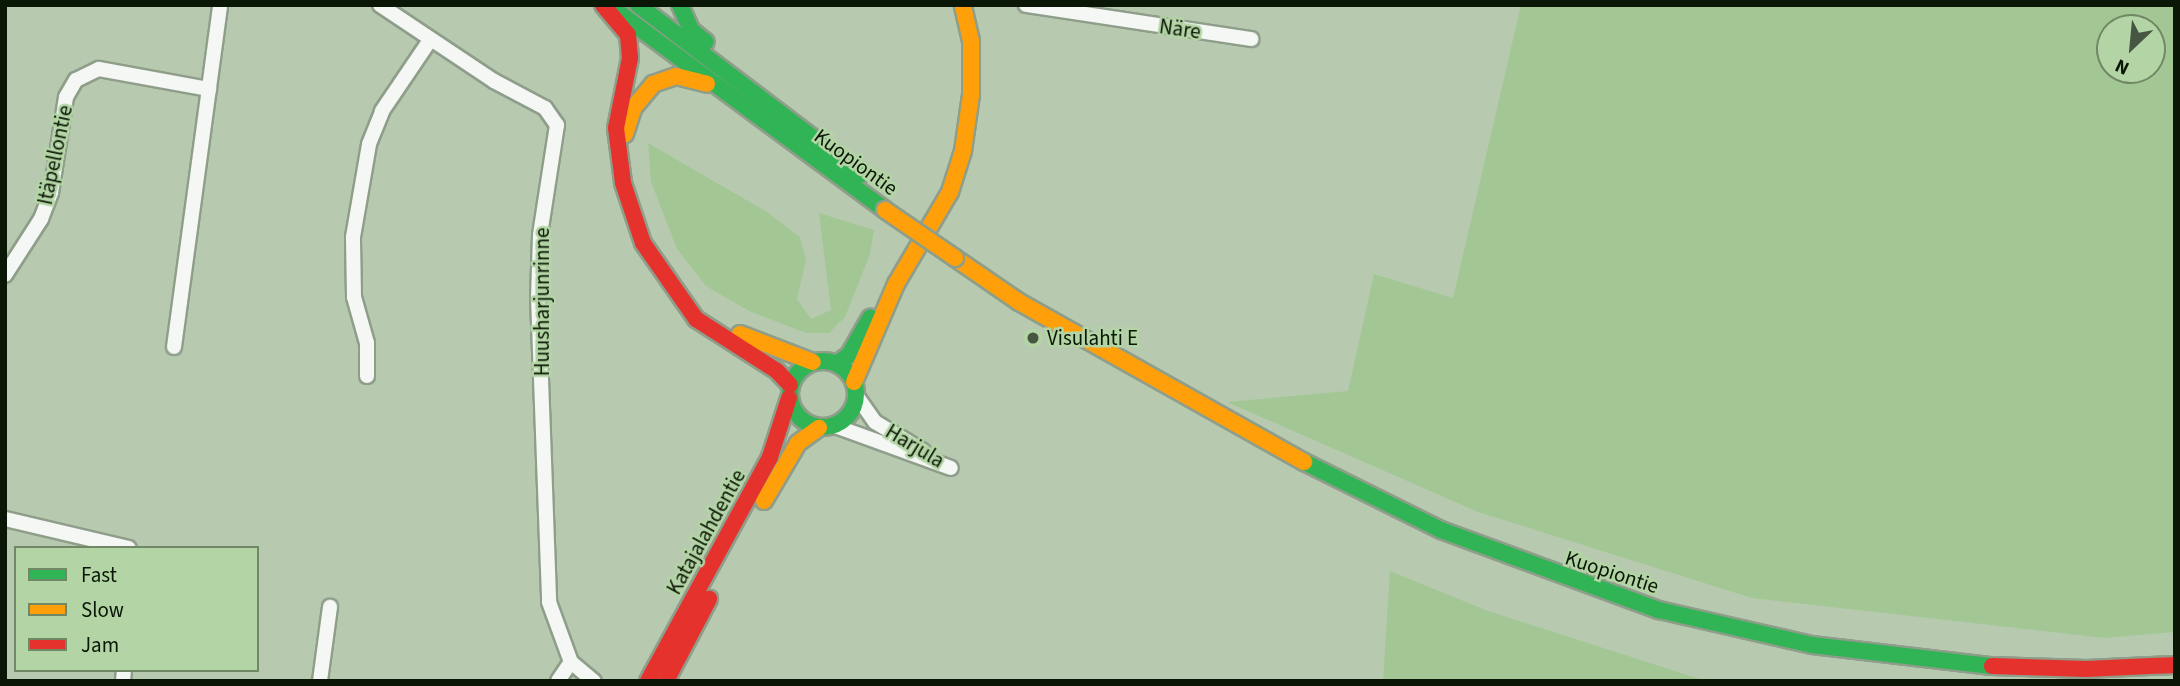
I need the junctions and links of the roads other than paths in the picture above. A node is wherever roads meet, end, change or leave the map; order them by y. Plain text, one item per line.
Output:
1 (220, 5) edge
2 (380, 5) edge
3 (603, 5) edge
4 (609, 5) edge
5 (638, 5) edge
6 (680, 5) edge
7 (963, 5) edge
8 (1026, 5) edge
9 (1251, 39) dead end
10 (430, 40) junction
11 (209, 89) junction
12 (791, 131) junction
13 (621, 149) junction
14 (5, 275) edge
15 (664, 278) junction
16 (895, 284) junction
17 (174, 347) dead end
18 (813, 362) junction
19 (837, 364) junction
20 (367, 376) dead end
21 (855, 389) junction
22 (790, 392) junction
23 (827, 427) junction
24 (5, 519) edge
25 (120, 546) edge
26 (330, 607) dead end
27 (571, 662) junction
28 (2175, 665) edge
29 (320, 681) edge
30 (558, 681) edge
31 (594, 681) edge
32 (648, 681) edge
33 (666, 681) edge

1 - 11 street
2 - 10 street, Huusharjunrinne
3 - 13 street
4 - 12 street, Kuopiontie
5 - 12 street, Kuopiontie
6 - 12 street
7 - 16 street
8 - 9 street, Näre
10 - 20 street
10 - 27 street, Huusharjunrinne
11 - 14 street, Itäpellontie
11 - 17 street
12 - 13 street
12 - 28 street, Kuopiontie
13 - 15 street
15 - 18 street
15 - 22 street
16 - 19 street
16 - 21 street
18 - 19 street
18 - 22 street
19 - 21 street
21 - 23 street
21 - 23 street, Harjula
22 - 23 street
22 - 32 street, Katajalahdentie
23 - 33 street, Katajalahdentie
24 - 25 street
26 - 29 street
27 - 30 street
27 - 31 street

